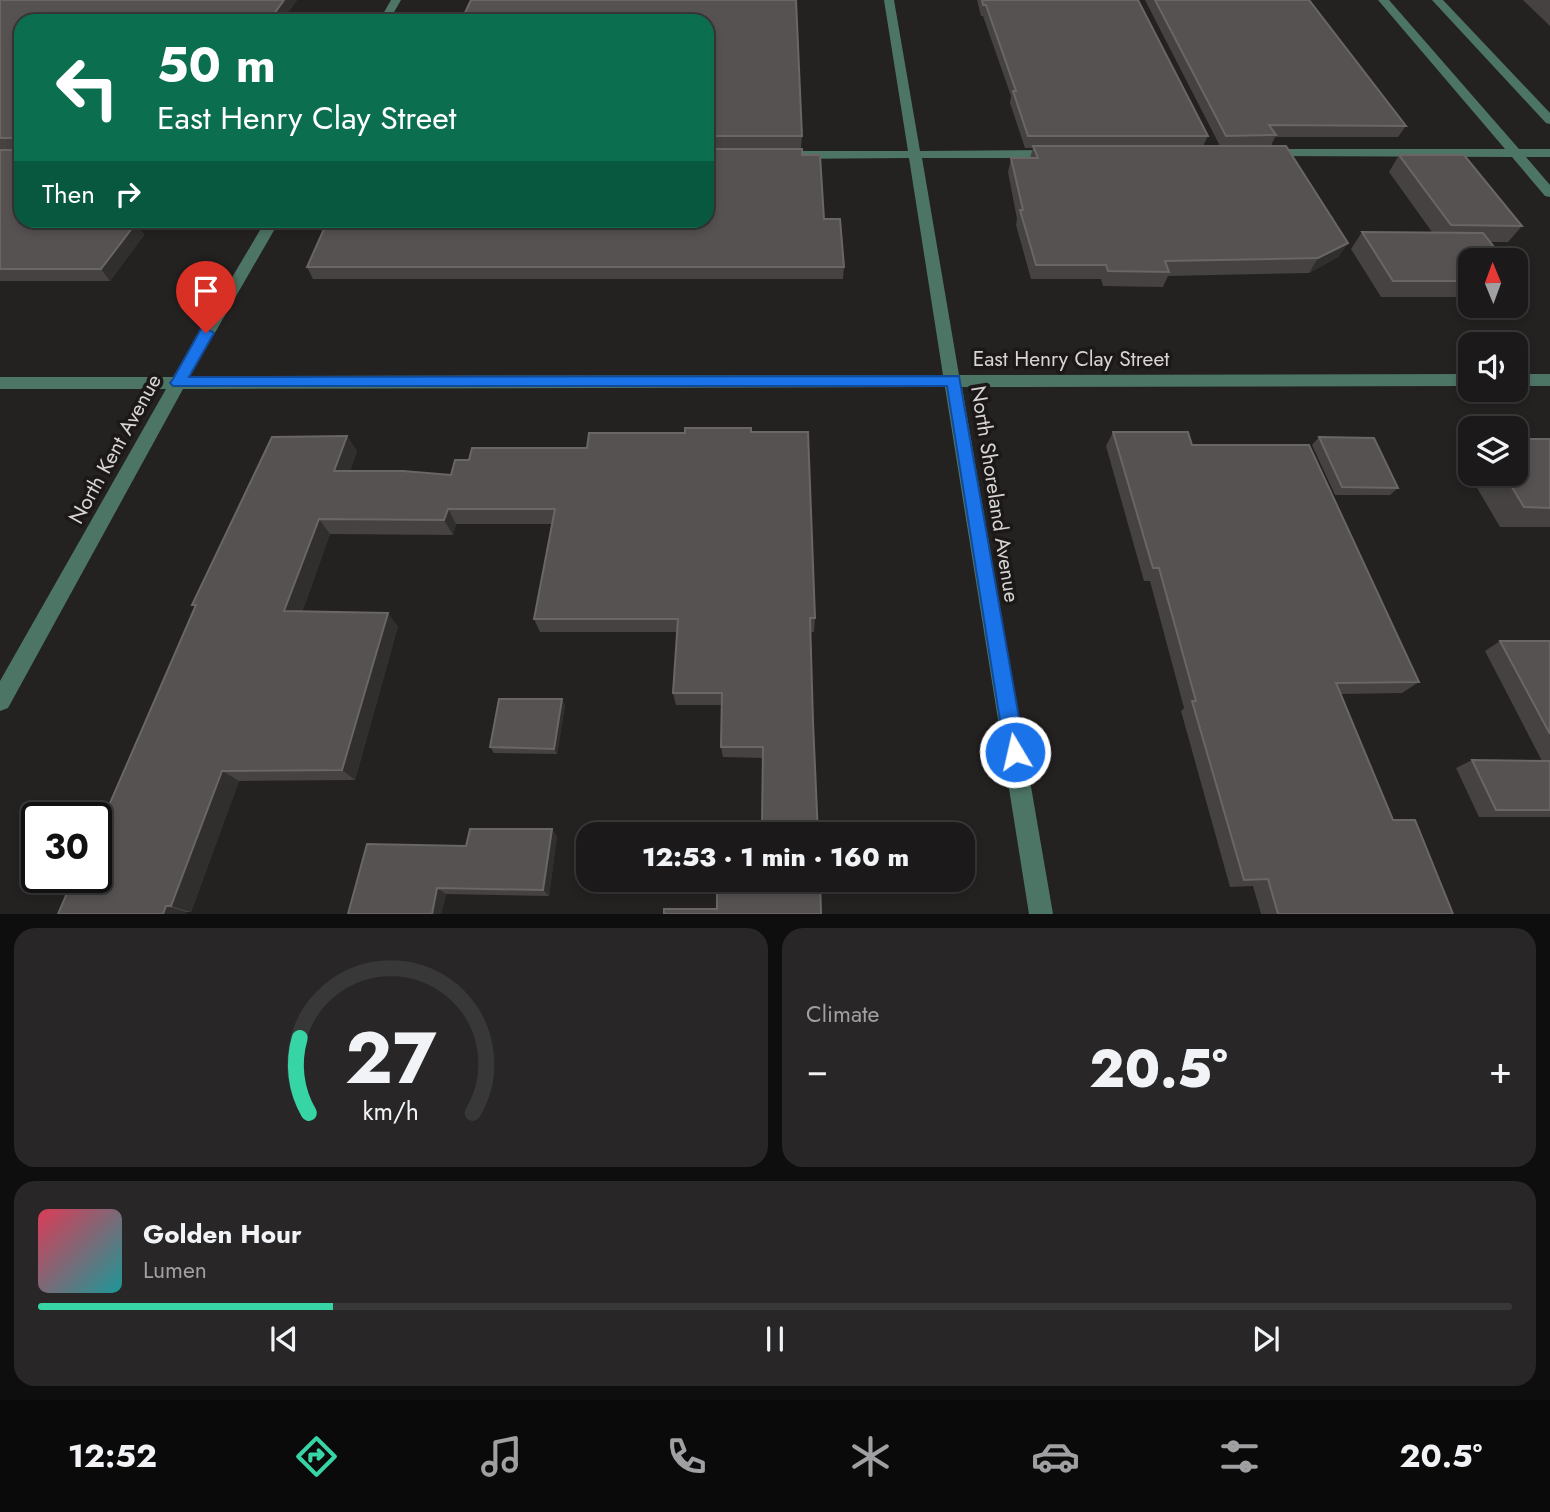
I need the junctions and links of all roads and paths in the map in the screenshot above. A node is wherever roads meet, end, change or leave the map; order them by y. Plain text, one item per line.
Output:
1 (889, 0) edge
2 (1383, 0) edge
3 (1437, 0) edge
4 (1550, 120) edge
5 (1255, 153) edge
6 (1515, 153) junction
7 (1550, 153) edge
8 (914, 154) junction
9 (1067, 154) edge
10 (772, 155) edge
11 (1550, 192) edge
12 (267, 228) edge
13 (954, 380) junction
14 (1458, 380) edge
15 (1528, 380) edge
16 (1550, 380) edge
17 (0, 383) edge
18 (178, 383) junction
19 (0, 701) edge
20 (1041, 914) edge

1 - 8 street, North Shoreland Avenue
2 - 6 street
3 - 4 street
5 - 6 street
6 - 7 street
6 - 11 street
8 - 9 street
8 - 10 street
8 - 13 street, North Shoreland Avenue
12 - 18 street, North Kent Avenue
13 - 14 street, East Henry Clay Street
13 - 18 street, East Henry Clay Street
13 - 20 street, North Shoreland Avenue
15 - 16 street
17 - 18 street, East Henry Clay Street
18 - 19 street, North Kent Avenue

